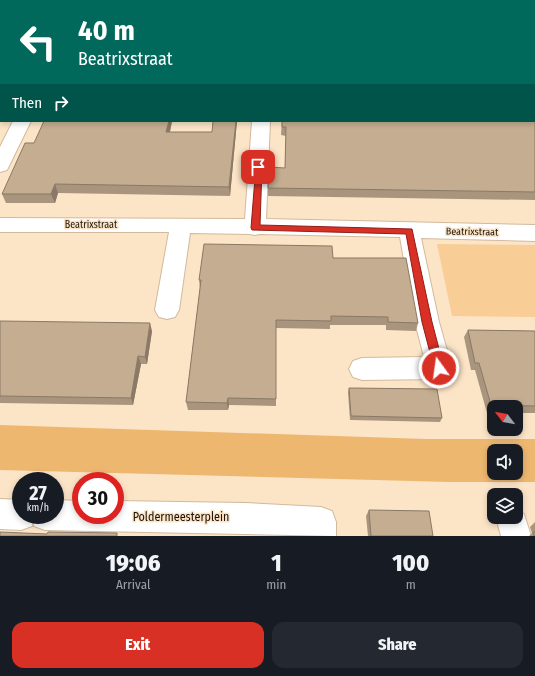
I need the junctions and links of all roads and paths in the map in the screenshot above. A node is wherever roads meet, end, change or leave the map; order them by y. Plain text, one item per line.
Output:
1 (22, 122) edge
2 (261, 122) edge
3 (0, 166) edge
4 (0, 225) edge
5 (181, 225) junction
6 (256, 228) junction
7 (409, 231) junction
8 (535, 233) edge
9 (167, 310) dead end
10 (362, 369) dead end
11 (0, 514) edge
12 (12, 514) edge
13 (64, 515) edge
14 (321, 536) edge

1 - 3 street
2 - 6 street
4 - 5 street, Beatrixstraat
5 - 6 street, Beatrixstraat
5 - 9 street
6 - 7 street, Beatrixstraat
7 - 8 street, Beatrixstraat
7 - 10 street
11 - 12 street
13 - 14 street, Poldermeesterplein

